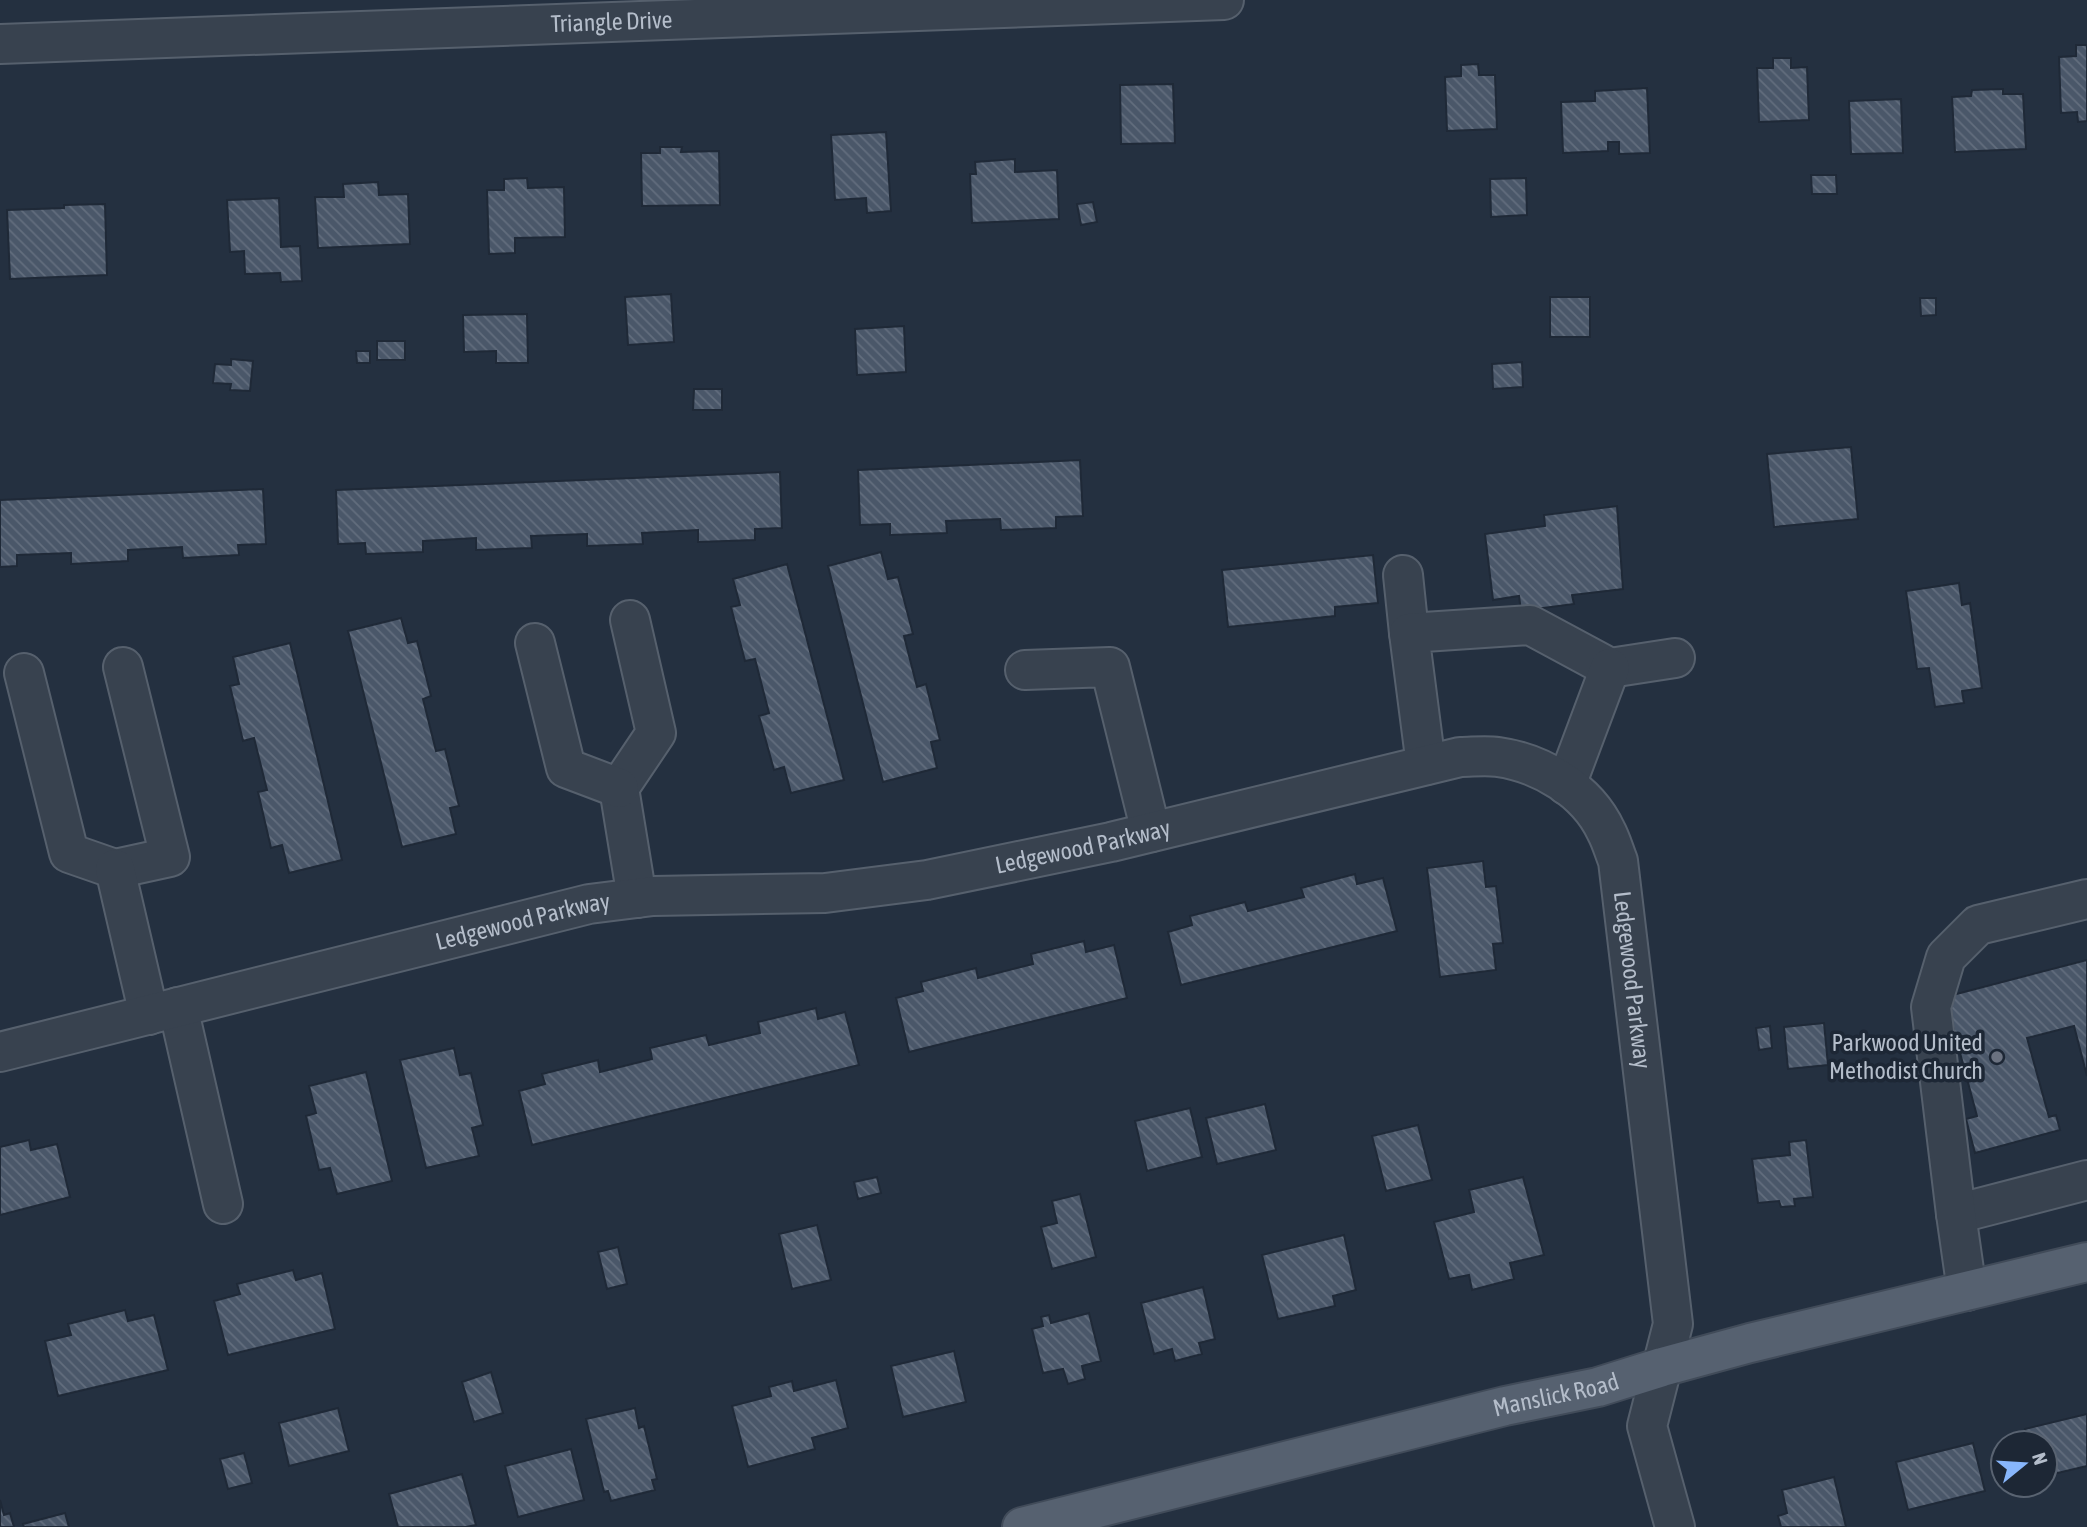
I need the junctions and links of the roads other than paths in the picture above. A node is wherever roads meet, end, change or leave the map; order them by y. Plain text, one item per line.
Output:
1 (1224, 0) edge
2 (0, 44) edge
3 (1403, 575) dead end
4 (629, 620) dead end
5 (1409, 633) junction
6 (535, 643) dead end
7 (1675, 658) dead end
8 (123, 667) dead end
9 (1610, 668) junction
10 (1025, 670) dead end
11 (24, 673) dead end
12 (1426, 765) junction
13 (1566, 785) junction
14 (619, 788) junction
15 (1151, 832) junction
16 (115, 869) junction
17 (637, 898) junction
18 (2087, 899) edge
19 (163, 1011) junction
20 (0, 1052) edge
21 (2087, 1181) edge
22 (223, 1204) dead end
23 (1956, 1214) junction
24 (2087, 1262) edge
25 (1967, 1292) junction
26 (1662, 1367) junction
27 (1022, 1527) edge
28 (1675, 1527) edge

1 - 2 street, Triangle Drive
3 - 5 street
4 - 14 street
5 - 9 street
5 - 12 street
6 - 14 street
7 - 9 street
8 - 16 street
9 - 13 street
10 - 15 street
11 - 16 street
12 - 13 street, Ledgewood Parkway
12 - 15 street, Ledgewood Parkway
13 - 26 street, Ledgewood Parkway
14 - 17 street
15 - 17 street, Ledgewood Parkway
16 - 19 street
17 - 19 street, Ledgewood Parkway
18 - 23 street
19 - 20 street, Ledgewood Parkway
19 - 22 street
21 - 23 street
23 - 25 street
24 - 25 main road, Manslick Road
25 - 26 main road, Manslick Road
26 - 27 main road, Manslick Road
26 - 28 street, Ledgewood Parkway

